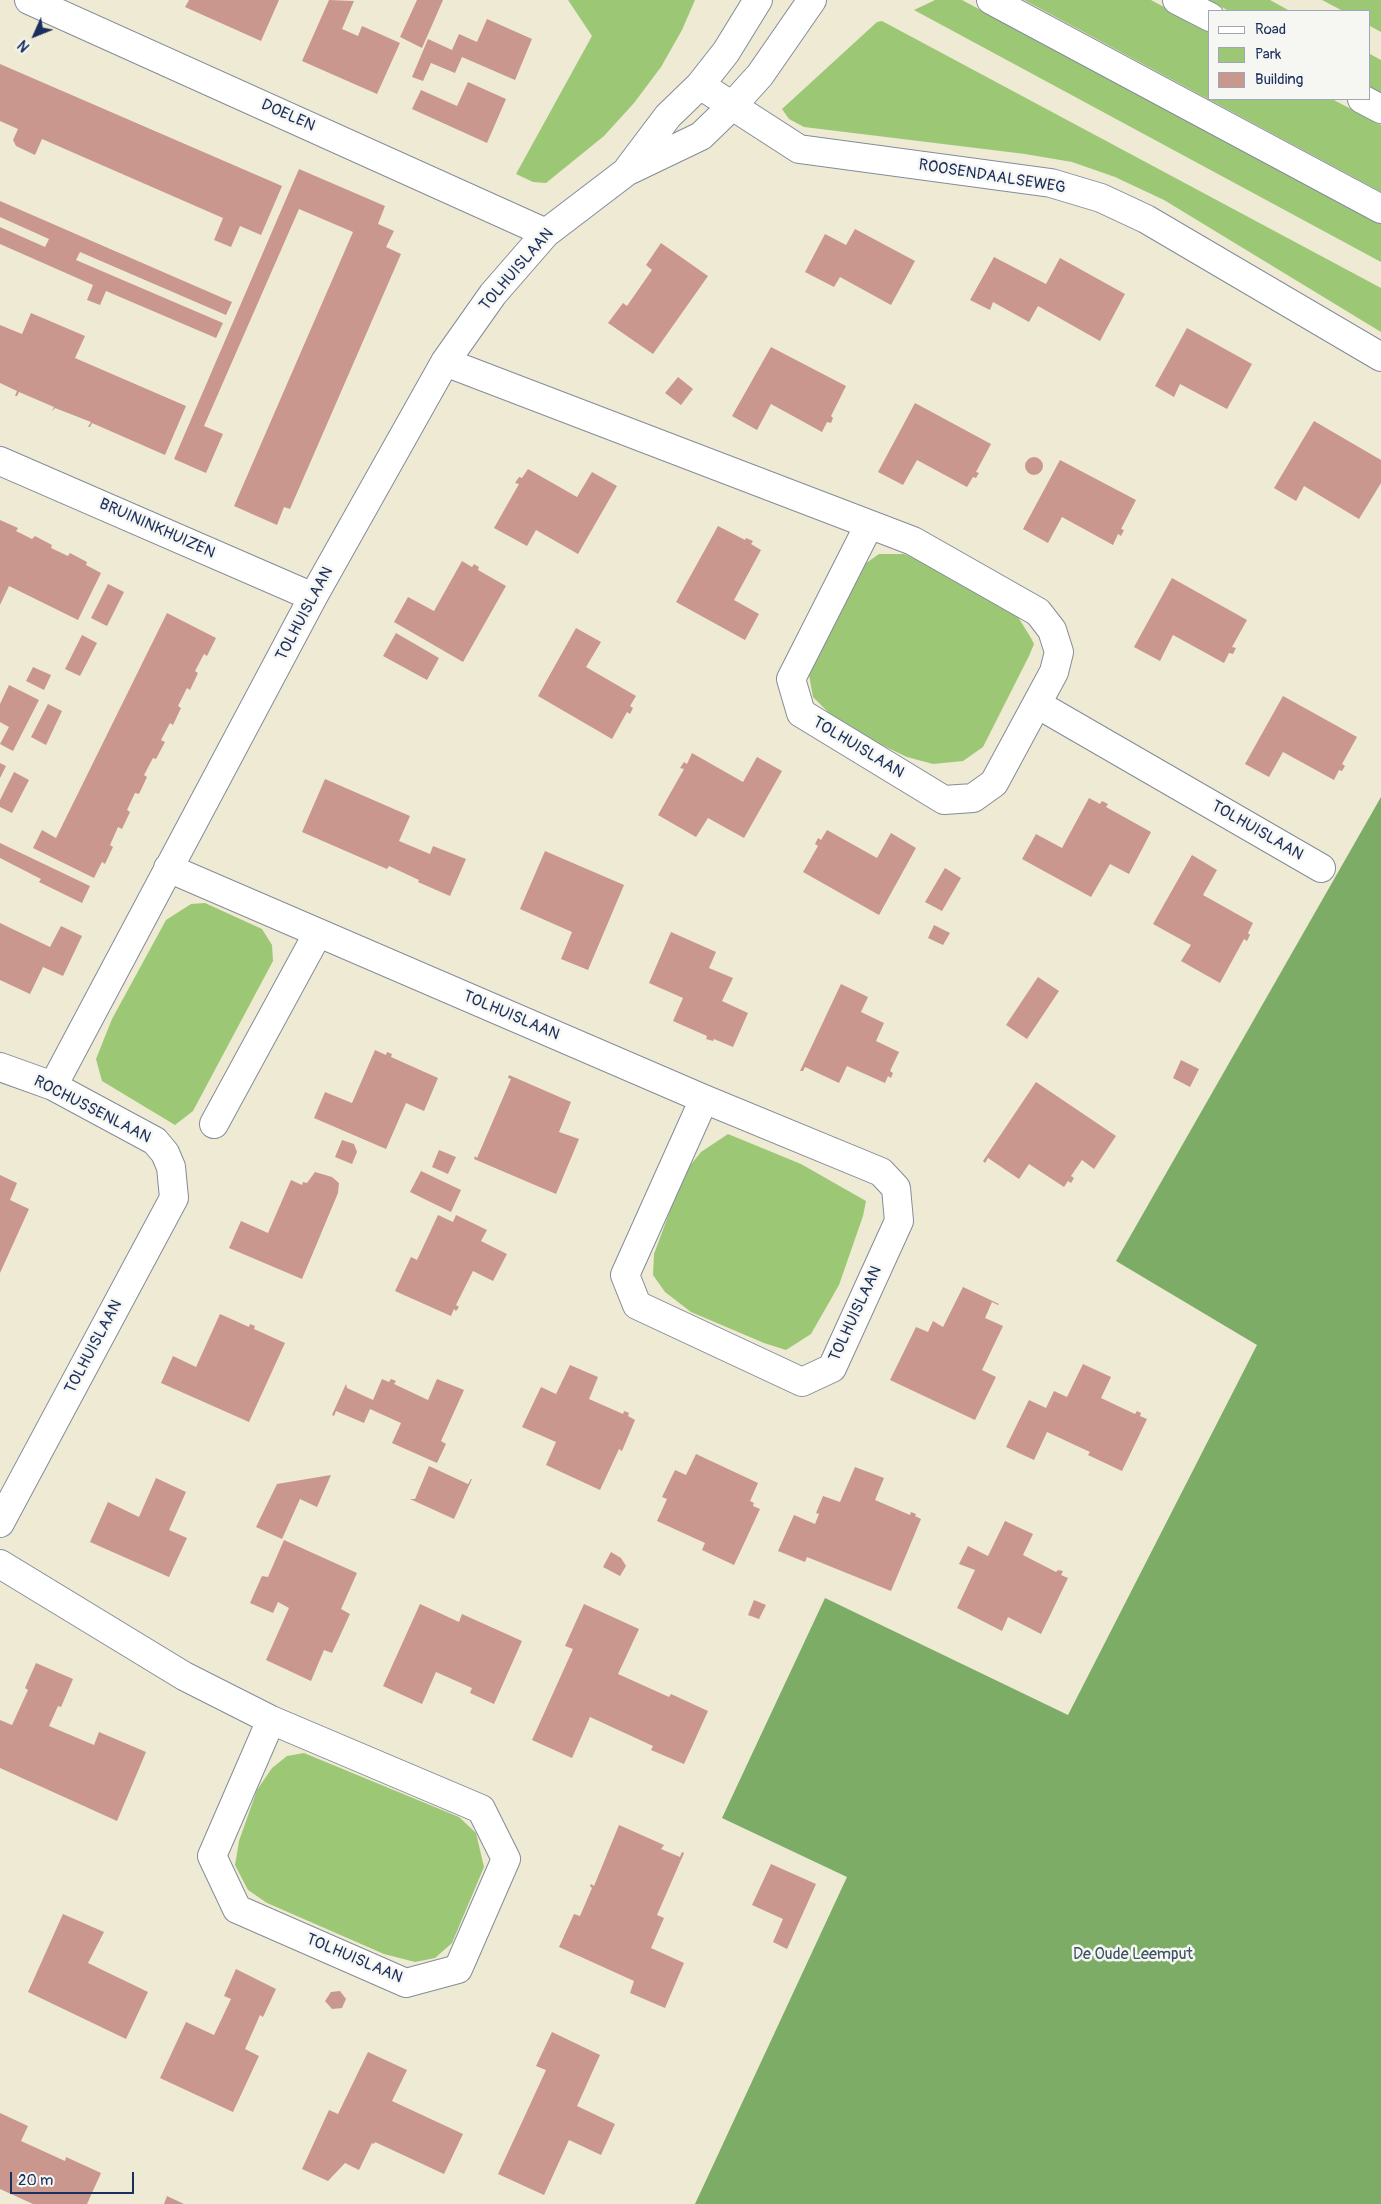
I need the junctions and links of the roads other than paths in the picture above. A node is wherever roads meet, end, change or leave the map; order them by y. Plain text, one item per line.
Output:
1 (29, 0) edge
2 (758, 0) edge
3 (812, 0) edge
4 (991, 0) edge
5 (1177, 0) edge
6 (1208, 16) edge
7 (700, 85) junction
8 (1364, 100) edge
9 (732, 106) junction
10 (1381, 109) edge
11 (626, 172) junction
12 (1381, 209) edge
13 (546, 233) junction
14 (1381, 357) edge
15 (445, 362) junction
16 (0, 461) edge
17 (870, 525) junction
18 (313, 598) junction
19 (1037, 704) junction
20 (168, 868) junction
21 (1321, 868) dead end
22 (318, 933) junction
23 (0, 1067) edge
24 (53, 1086) junction
25 (704, 1099) junction
26 (214, 1124) dead end
27 (171, 1167) joint
28 (0, 1522) edge
29 (0, 1564) edge
30 (271, 1720) junction

1 - 13 street, DOELEN
2 - 7 street, TOLHUISLAAN
3 - 9 street, TOLHUISLAAN
4 - 12 street
5 - 6 street
7 - 9 street, ROOSENDAALSEWEG
7 - 11 street, TOLHUISLAAN
8 - 10 street
9 - 11 street, TOLHUISLAAN
9 - 14 street, ROOSENDAALSEWEG
11 - 13 street, TOLHUISLAAN
13 - 15 street, TOLHUISLAAN
15 - 17 street, TOLHUISLAAN
15 - 18 street, TOLHUISLAAN
16 - 18 street, BRUININKHUIZEN
17 - 19 street, TOLHUISLAAN
17 - 19 street, TOLHUISLAAN
18 - 20 street, TOLHUISLAAN
19 - 21 street, TOLHUISLAAN
20 - 22 street, TOLHUISLAAN
20 - 24 street, TOLHUISLAAN
22 - 25 street, TOLHUISLAAN
22 - 26 street
23 - 24 street, ROCHUSSENLAAN
24 - 27 street, ROCHUSSENLAAN
25 - 25 street, TOLHUISLAAN
27 - 28 street, TOLHUISLAAN
29 - 30 street, TOLHUISLAAN
30 - 30 street, TOLHUISLAAN

